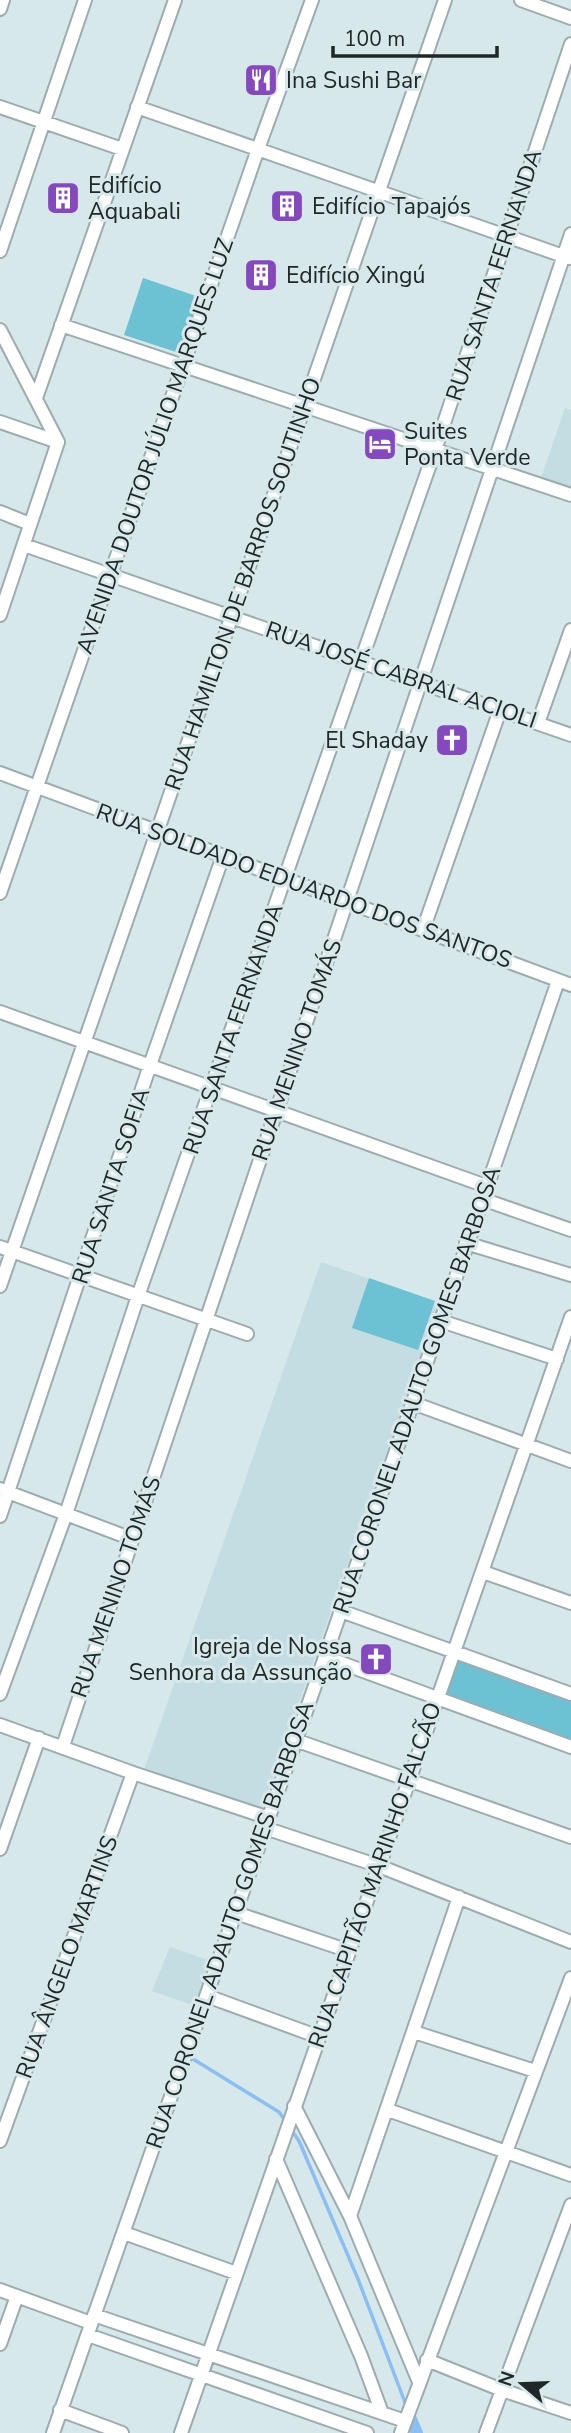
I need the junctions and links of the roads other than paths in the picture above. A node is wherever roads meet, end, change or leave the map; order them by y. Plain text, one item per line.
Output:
1 (3, 0) edge
2 (85, 0) edge
3 (175, 0) edge
4 (312, 0) edge
5 (445, 0) edge
6 (521, 0) edge
7 (0, 9) edge
8 (571, 18) edge
9 (571, 44) edge
10 (0, 107) edge
11 (137, 107) junction
12 (43, 122) junction
13 (122, 149) junction
14 (258, 149) junction
15 (379, 191) junction
16 (571, 234) edge
17 (507, 237) junction
18 (0, 251) edge
19 (567, 257) edge
20 (61, 325) junction
21 (0, 330) edge
22 (184, 366) junction
23 (36, 398) junction
24 (305, 406) junction
25 (0, 422) edge
26 (58, 442) junction
27 (435, 450) junction
28 (492, 469) junction
29 (571, 495) edge
30 (0, 512) edge
31 (30, 524) junction
32 (24, 545) junction
33 (111, 575) junction
34 (0, 615) edge
35 (232, 617) junction
36 (571, 631) edge
37 (362, 662) junction
38 (420, 682) junction
39 (500, 710) junction
40 (538, 723) junction
41 (571, 735) edge
42 (0, 773) edge
43 (37, 787) junction
44 (157, 832) junction
45 (223, 856) junction
46 (285, 879) junction
47 (0, 893) edge
48 (347, 901) junction
49 (423, 930) junction
50 (558, 981) junction
51 (571, 985) edge
52 (0, 1012) edge
53 (85, 1042) junction
54 (150, 1065) junction
55 (213, 1088) junction
56 (276, 1111) junction
57 (486, 1186) junction
58 (482, 1199) junction
59 (571, 1230) edge
60 (466, 1243) junction
61 (6, 1250) edge
62 (571, 1275) edge
63 (81, 1276) junction
64 (0, 1286) edge
65 (138, 1296) junction
66 (571, 1317) edge
67 (206, 1320) junction
68 (441, 1321) junction
69 (247, 1334) dead end
70 (557, 1359) junction
71 (413, 1403) junction
72 (527, 1445) junction
73 (571, 1461) edge
74 (4, 1491) edge
75 (66, 1514) junction
76 (0, 1516) edge
77 (132, 1539) junction
78 (483, 1572) junction
79 (571, 1603) edge
80 (341, 1611) junction
81 (452, 1652) junction
82 (325, 1657) junction
83 (0, 1694) edge
84 (571, 1694) edge
85 (437, 1699) junction
86 (0, 1725) edge
87 (39, 1738) junction
88 (295, 1740) junction
89 (63, 1746) junction
90 (571, 1747) edge
91 (133, 1773) junction
92 (410, 1780) junction
93 (267, 1823) junction
94 (571, 1837) edge
95 (0, 1849) edge
96 (379, 1866) junction
97 (459, 1897) junction
98 (236, 1913) junction
99 (571, 1942) edge
100 (349, 1951) junction
101 (571, 1978) edge
102 (207, 1996) junction
103 (414, 2032) junction
104 (319, 2037) junction
105 (535, 2071) junction
106 (294, 2106) junction
107 (388, 2110) junction
108 (0, 2141) edge
109 (505, 2152) junction
110 (276, 2159) junction
111 (571, 2175) edge
112 (571, 2205) edge
113 (350, 2217) junction
114 (124, 2232) junction
115 (236, 2273) junction
116 (0, 2290) edge
117 (17, 2296) junction
118 (91, 2324) junction
119 (0, 2344) edge
120 (208, 2353) junction
121 (427, 2360) junction
122 (201, 2376) junction
123 (419, 2382) junction
124 (502, 2390) junction
125 (60, 2410) junction
126 (382, 2413) junction
127 (571, 2413) edge
128 (403, 2427) edge
129 (52, 2433) edge
130 (122, 2433) edge
131 (181, 2433) edge
132 (367, 2433) edge
133 (486, 2433) edge

1 - 7 street
2 - 12 street
3 - 11 street
4 - 14 street, AVENIDA DOUTOR JÚLIO MARQUES LUZ
5 - 15 street, RUA HAMILTON DE BARROS SOUTINHO
6 - 8 street
9 - 17 street, RUA SANTA FERNANDA
10 - 12 street
11 - 13 street
11 - 14 street
12 - 13 street
12 - 18 street
13 - 20 street
14 - 15 street
14 - 22 street, AVENIDA DOUTOR JÚLIO MARQUES LUZ
15 - 17 street
15 - 24 street, RUA HAMILTON DE BARROS SOUTINHO
16 - 19 street, RUA MENINO TOMÁS
17 - 19 street
17 - 27 street, RUA SANTA FERNANDA
19 - 28 street, RUA MENINO TOMÁS
20 - 22 street
20 - 23 street
21 - 23 street
22 - 24 street
22 - 33 street, AVENIDA DOUTOR JÚLIO MARQUES LUZ
23 - 26 street
24 - 27 street
24 - 35 street, RUA HAMILTON DE BARROS SOUTINHO
25 - 26 street
26 - 31 street
27 - 28 street
27 - 37 street, RUA SANTA FERNANDA
28 - 29 street
28 - 38 street, RUA MENINO TOMÁS
30 - 31 street
31 - 32 street
32 - 33 street, RUA JOSÉ CABRAL ACIOLI
32 - 34 street
33 - 35 street, RUA JOSÉ CABRAL ACIOLI
33 - 43 street, AVENIDA DOUTOR JÚLIO MARQUES LUZ
35 - 37 street, RUA JOSÉ CABRAL ACIOLI
35 - 44 street, RUA HAMILTON DE BARROS SOUTINHO
36 - 40 street
37 - 38 street, RUA JOSÉ CABRAL ACIOLI
37 - 46 street, RUA SANTA FERNANDA
38 - 39 street, RUA JOSÉ CABRAL ACIOLI
38 - 48 street, RUA MENINO TOMÁS
39 - 40 street, RUA JOSÉ CABRAL ACIOLI
39 - 49 street
40 - 41 street, RUA JOSÉ CABRAL ACIOLI
42 - 43 street, RUA SOLDADO EDUARDO DOS SANTOS
43 - 44 street, RUA SOLDADO EDUARDO DOS SANTOS
43 - 47 street, AVENIDA DOUTOR JÚLIO MARQUES LUZ
44 - 45 street, RUA SOLDADO EDUARDO DOS SANTOS
44 - 53 street, RUA HAMILTON DE BARROS SOUTINHO
45 - 46 street, RUA SOLDADO EDUARDO DOS SANTOS
45 - 54 street, RUA SANTA SOFIA
46 - 48 street, RUA SOLDADO EDUARDO DOS SANTOS
46 - 55 street, RUA SANTA FERNANDA
48 - 49 street, RUA SOLDADO EDUARDO DOS SANTOS
48 - 56 street, RUA MENINO TOMÁS
49 - 50 street, RUA SOLDADO EDUARDO DOS SANTOS
50 - 51 street, RUA SOLDADO EDUARDO DOS SANTOS
50 - 57 street, RUA CORONEL ADAUTO GOMES BARBOSA
52 - 53 street
53 - 54 street
53 - 61 street, RUA HAMILTON DE BARROS SOUTINHO
54 - 55 street
54 - 63 street, RUA SANTA SOFIA
55 - 56 street
55 - 65 street, RUA SANTA FERNANDA
56 - 57 street
56 - 67 street, RUA MENINO TOMÁS
57 - 58 street, RUA CORONEL ADAUTO GOMES BARBOSA
58 - 59 street
58 - 60 street, RUA CORONEL ADAUTO GOMES BARBOSA
60 - 62 street
60 - 68 street, RUA CORONEL ADAUTO GOMES BARBOSA
61 - 63 street
61 - 64 street, RUA HAMILTON DE BARROS SOUTINHO
63 - 65 street
63 - 74 street, RUA SANTA SOFIA
65 - 67 street
65 - 75 street, RUA SANTA FERNANDA
66 - 70 street, RUA CAPITÃO MARINHO FALCÃO
67 - 69 street
67 - 77 street, RUA MENINO TOMÁS
68 - 70 street
68 - 71 street, RUA CORONEL ADAUTO GOMES BARBOSA
70 - 72 street, RUA CAPITÃO MARINHO FALCÃO
71 - 72 street
71 - 80 street, RUA CORONEL ADAUTO GOMES BARBOSA
72 - 73 street
72 - 78 street, RUA CAPITÃO MARINHO FALCÃO
74 - 75 street
74 - 76 street, RUA SANTA SOFIA
75 - 77 street
75 - 83 street, RUA SANTA FERNANDA
77 - 89 street, RUA MENINO TOMÁS
78 - 79 street
78 - 81 street, RUA CAPITÃO MARINHO FALCÃO
80 - 81 street
80 - 82 street, RUA CORONEL ADAUTO GOMES BARBOSA
81 - 84 street
81 - 85 street, RUA CAPITÃO MARINHO FALCÃO
82 - 85 street
82 - 88 street, RUA CORONEL ADAUTO GOMES BARBOSA
85 - 90 street
85 - 92 street, RUA CAPITÃO MARINHO FALCÃO
86 - 87 street
87 - 89 street
87 - 95 street
88 - 92 street
88 - 93 street, RUA CORONEL ADAUTO GOMES BARBOSA
89 - 91 street
91 - 93 street
91 - 108 street, RUA ÂNGELO MARTINS
92 - 94 street
92 - 96 street, RUA CAPITÃO MARINHO FALCÃO
93 - 96 street
93 - 98 street, RUA CORONEL ADAUTO GOMES BARBOSA
96 - 97 street
96 - 100 street, RUA CAPITÃO MARINHO FALCÃO
97 - 99 street
97 - 103 street
98 - 100 street
98 - 102 street, RUA CORONEL ADAUTO GOMES BARBOSA
100 - 104 street, RUA CAPITÃO MARINHO FALCÃO
101 - 105 street
102 - 104 street
102 - 114 street, RUA CORONEL ADAUTO GOMES BARBOSA
103 - 105 street
103 - 107 street
104 - 106 street, RUA CAPITÃO MARINHO FALCÃO
105 - 109 street
106 - 110 street, RUA CAPITÃO MARINHO FALCÃO
106 - 113 street
107 - 109 street
107 - 113 street
109 - 111 street
109 - 121 street
110 - 115 street, RUA CAPITÃO MARINHO FALCÃO
110 - 126 street
112 - 124 street
113 - 123 street
114 - 115 street
114 - 118 street, RUA CORONEL ADAUTO GOMES BARBOSA
115 - 120 street, RUA CAPITÃO MARINHO FALCÃO
116 - 117 street
117 - 118 street
117 - 119 street
118 - 120 street
118 - 122 street
118 - 125 street, RUA CORONEL ADAUTO GOMES BARBOSA
120 - 122 street, RUA CAPITÃO MARINHO FALCÃO
120 - 126 street
121 - 123 street
121 - 124 street
122 - 131 street, RUA CAPITÃO MARINHO FALCÃO
122 - 132 street
123 - 128 street
124 - 127 street
124 - 133 street
125 - 129 street, RUA CORONEL ADAUTO GOMES BARBOSA
125 - 130 street
126 - 128 street

